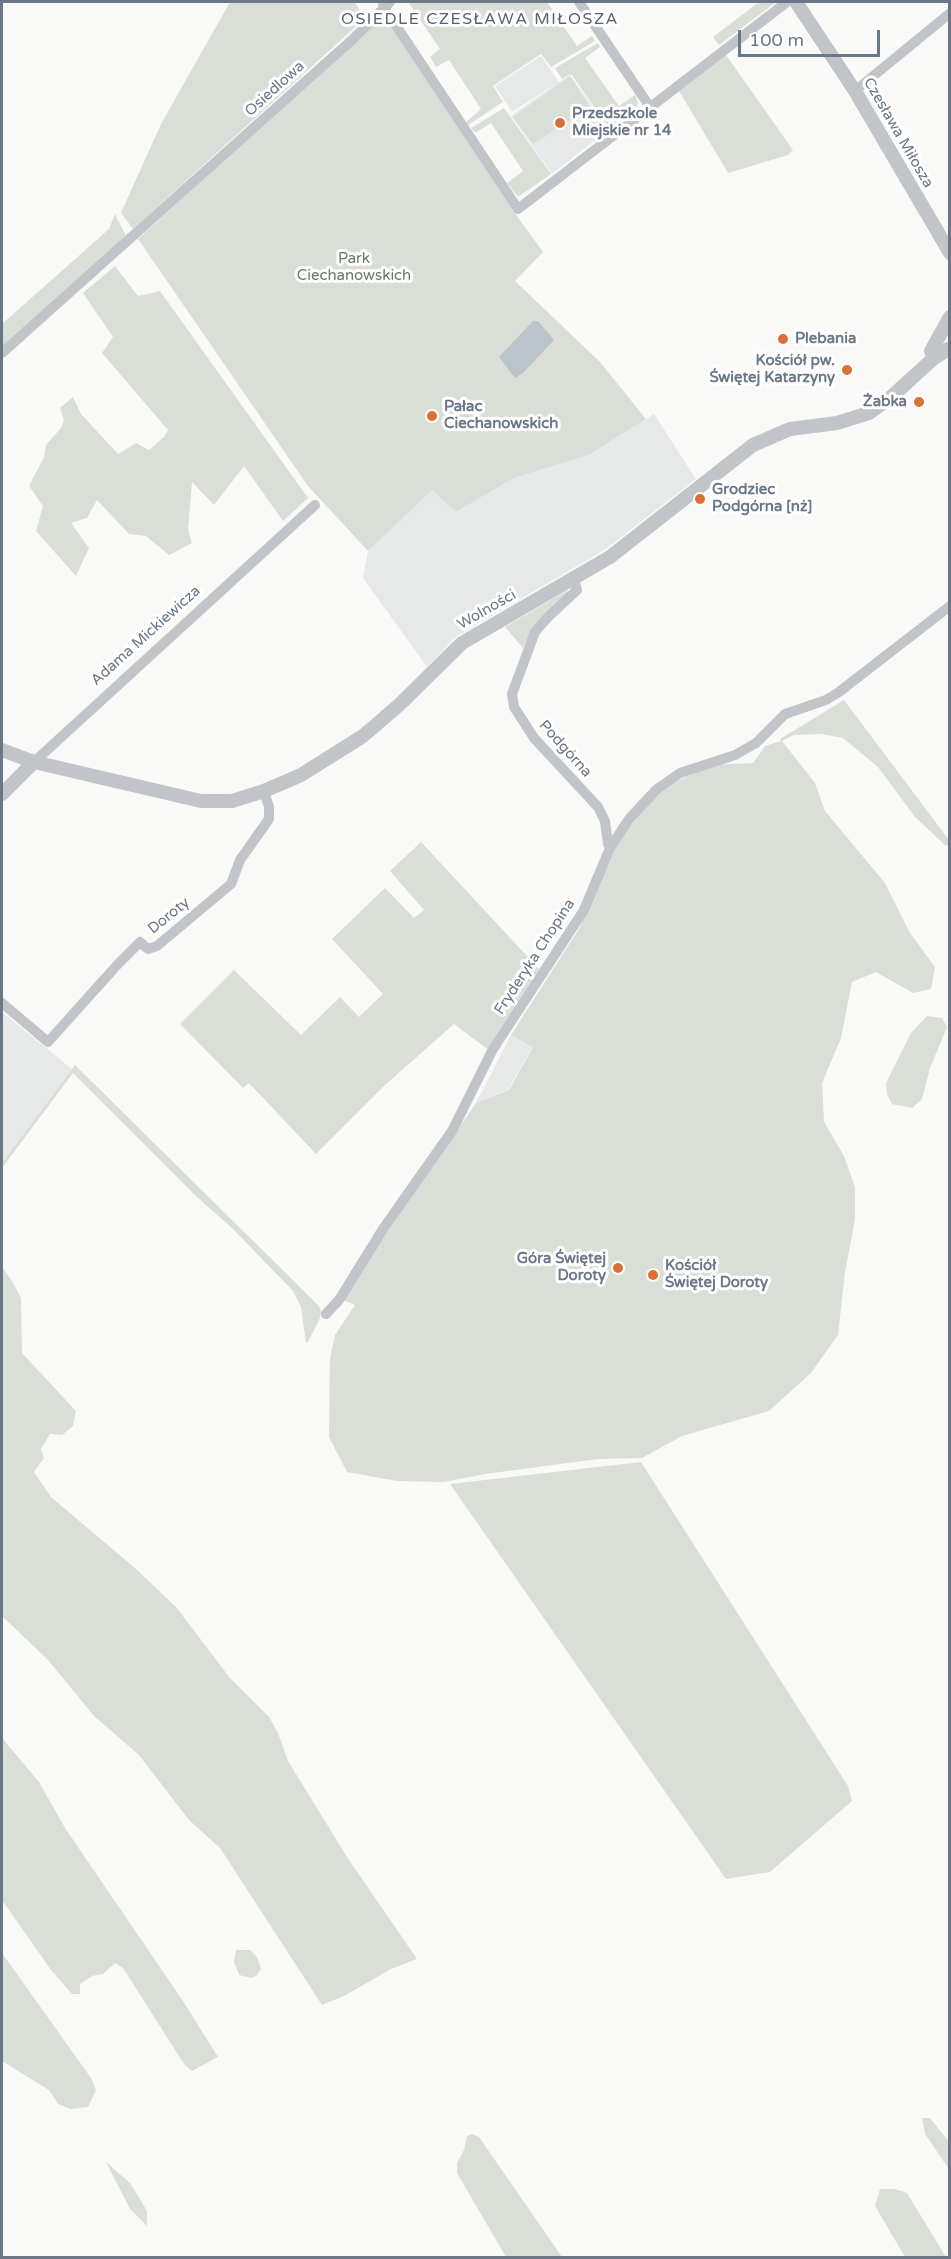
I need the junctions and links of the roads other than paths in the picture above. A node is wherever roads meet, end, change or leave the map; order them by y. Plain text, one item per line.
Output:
1 (579, 2) edge
2 (786, 2) edge
3 (796, 2) edge
4 (387, 4) edge
5 (950, 13) edge
6 (855, 91) junction
7 (650, 107) junction
8 (950, 253) edge
9 (950, 317) edge
10 (950, 348) edge
11 (2, 353) edge
12 (934, 357) junction
13 (315, 505) dead end
14 (574, 579) junction
15 (950, 606) edge
16 (2, 750) edge
17 (34, 762) junction
18 (264, 791) junction
19 (2, 794) edge
20 (610, 848) junction
21 (2, 1003) edge
22 (326, 1314) dead end

1 - 7 street
2 - 7 street
3 - 6 street, Czesława Miłosza
4 - 7 street, Osiedlowa
4 - 11 street, Osiedlowa
5 - 6 street
6 - 8 street, Czesława Miłosza
9 - 12 street, Wolności
10 - 12 street, Wolności
12 - 14 street, Wolności
13 - 17 street, Adama Mickiewicza
14 - 18 street, Wolności
14 - 20 street, Podgórna
15 - 20 street, Fryderyka Chopina
16 - 17 street, Wolności
17 - 18 street, Wolności
17 - 19 street, Adama Mickiewicza
18 - 21 street, Doroty
20 - 22 street, Fryderyka Chopina

